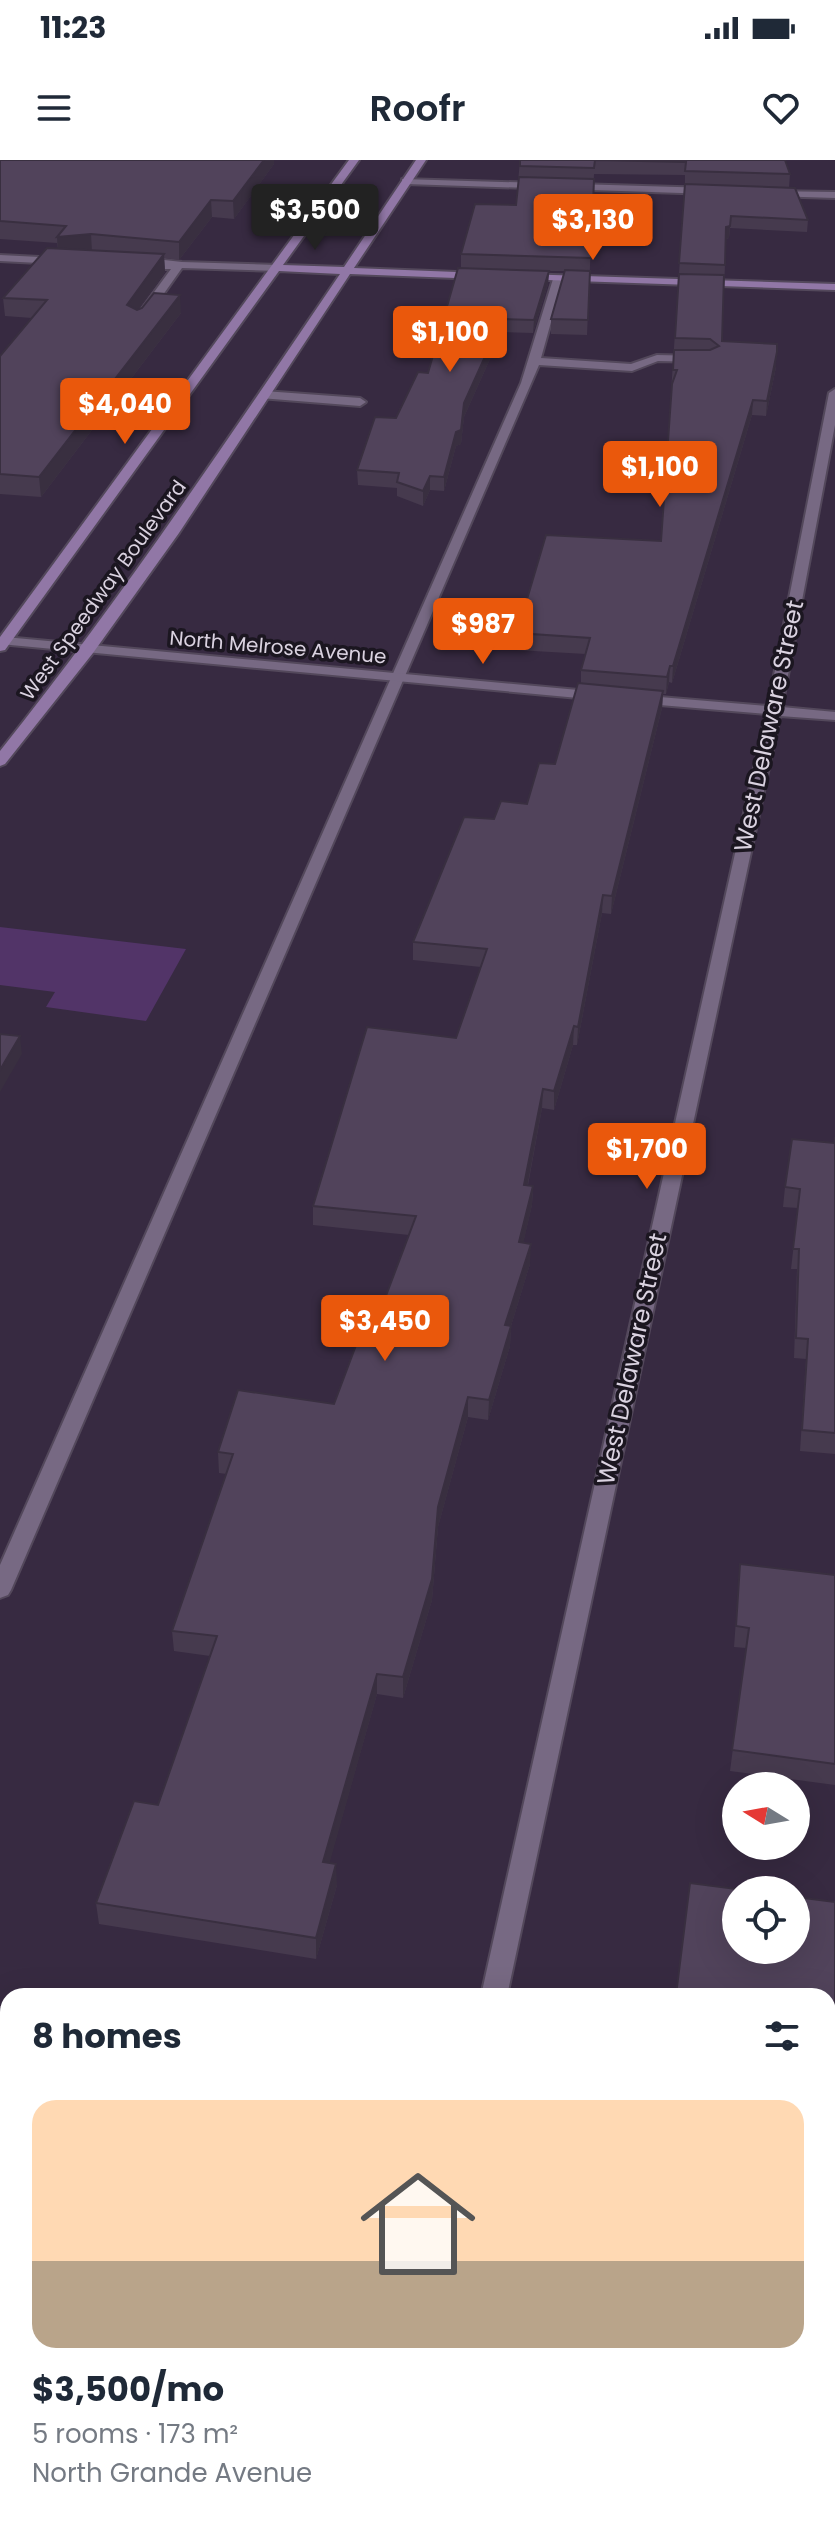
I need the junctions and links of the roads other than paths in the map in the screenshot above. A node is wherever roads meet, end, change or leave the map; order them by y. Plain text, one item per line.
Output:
1 (354, 160) edge
2 (421, 160) edge
3 (406, 181) junction
4 (722, 191) edge
5 (754, 192) edge
6 (835, 195) edge
7 (0, 258) edge
8 (67, 261) edge
9 (121, 263) edge
10 (178, 264) junction
11 (278, 268) junction
12 (350, 270) junction
13 (500, 276) edge
14 (514, 277) edge
15 (558, 279) junction
16 (835, 287) edge
17 (137, 323) edge
18 (709, 359) edge
19 (535, 361) junction
20 (264, 395) junction
21 (834, 398) edge
22 (360, 402) dead end
23 (2, 643) edge
24 (88, 650) junction
25 (400, 678) junction
26 (774, 711) junction
27 (835, 716) edge
28 (0, 761) edge
29 (0, 1590) edge
30 (496, 1988) edge

1 - 11 main road
2 - 3 main road, West Speedway Boulevard
3 - 4 street
3 - 12 main road, West Speedway Boulevard
5 - 6 street
7 - 8 street
9 - 10 street
10 - 11 street
10 - 17 street
11 - 12 main road
11 - 23 main road
12 - 13 main road
12 - 20 main road, West Speedway Boulevard
14 - 15 main road
15 - 16 main road
15 - 19 street
18 - 19 street
19 - 25 street
20 - 22 street
20 - 24 main road, West Speedway Boulevard
21 - 26 street, West Delaware Street
23 - 24 street, North Melrose Avenue
24 - 25 street, North Melrose Avenue
24 - 28 main road, West Speedway Boulevard
25 - 26 street, North Melrose Avenue
25 - 29 street
26 - 27 street, North Melrose Avenue
26 - 30 street, West Delaware Street

